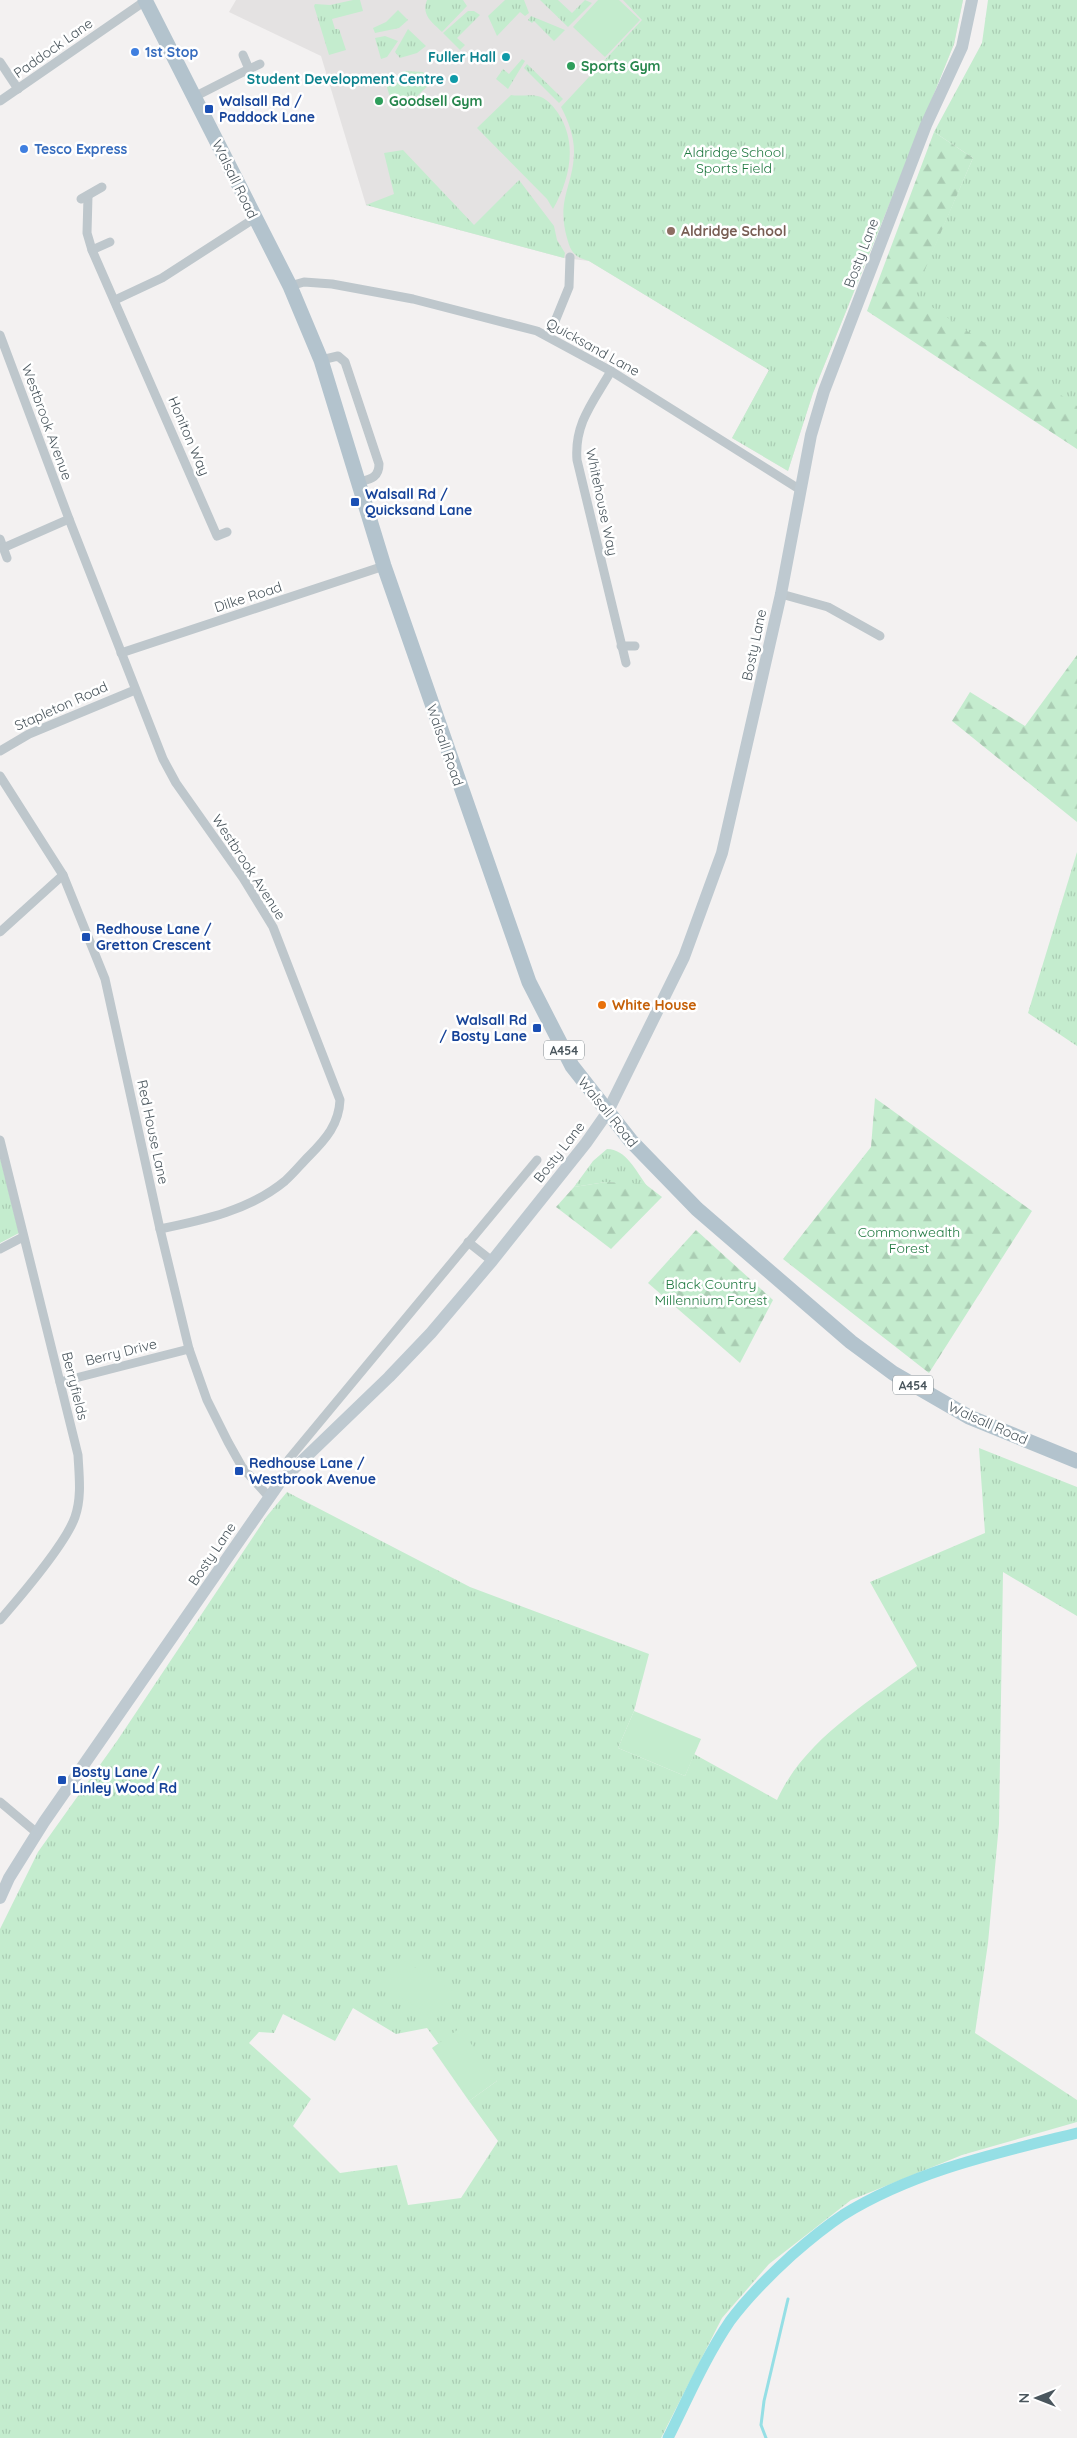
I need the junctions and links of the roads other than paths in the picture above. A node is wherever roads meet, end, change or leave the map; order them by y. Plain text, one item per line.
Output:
1 (145, 0) edge
2 (972, 0) edge
3 (243, 55) dead end
4 (0, 62) edge
5 (260, 64) dead end
6 (249, 69) junction
7 (18, 89) junction
8 (194, 97) junction
9 (0, 101) edge
10 (102, 187) dead end
11 (255, 218) junction
12 (110, 242) dead end
13 (92, 250) junction
14 (570, 257) dead end
15 (290, 286) junction
16 (115, 300) junction
17 (0, 335) edge
18 (549, 336) junction
19 (321, 360) junction
20 (611, 370) junction
21 (359, 482) junction
22 (799, 490) junction
23 (69, 519) junction
24 (227, 532) dead end
25 (2, 544) edge
26 (7, 558) dead end
27 (384, 566) junction
28 (781, 594) junction
29 (880, 636) dead end
30 (621, 646) junction
31 (635, 646) dead end
32 (121, 653) junction
33 (626, 663) dead end
34 (135, 690) junction
35 (0, 751) edge
36 (0, 776) edge
37 (63, 875) junction
38 (0, 932) edge
39 (607, 1113) junction
40 (0, 1140) edge
41 (537, 1160) dead end
42 (160, 1229) junction
43 (23, 1237) junction
44 (468, 1242) junction
45 (0, 1249) edge
46 (492, 1261) junction
47 (190, 1349) junction
48 (60, 1382) junction
49 (289, 1459) dead end
50 (1077, 1461) edge
51 (269, 1497) junction
52 (1, 1615) edge
53 (0, 1802) edge
54 (37, 1833) junction
55 (0, 1898) edge

1 - 7 street, Paddock Lane
1 - 8 main road, Walsall Road / A454
2 - 22 main road, Bosty Lane
3 - 6 street
4 - 7 street
5 - 6 street
6 - 8 street
7 - 9 street, Paddock Lane
8 - 11 main road, Walsall Road / A454
10 - 13 street, Honiton Way
11 - 15 main road, Walsall Road / A454
11 - 16 street
12 - 13 street
13 - 16 street, Honiton Way
14 - 18 street
15 - 18 street, Quicksand Lane
15 - 19 main road, Walsall Road / A454
16 - 24 street, Honiton Way
17 - 23 street, Westbrook Avenue
18 - 20 street, Quicksand Lane
19 - 21 main road, Walsall Road / A454
19 - 21 street
20 - 22 street, Quicksand Lane
20 - 30 street, Whitehouse Way
21 - 27 main road, Walsall Road / A454
22 - 28 main road, Bosty Lane
23 - 25 street
23 - 32 street, Westbrook Avenue
25 - 26 street
27 - 32 street, Dilke Road
27 - 39 main road, Walsall Road / A454
28 - 29 street
28 - 39 main road, Bosty Lane
30 - 31 street
30 - 33 street, Whitehouse Way
32 - 34 street, Westbrook Avenue
34 - 35 street, Stapleton Road
34 - 42 street, Westbrook Avenue
36 - 37 street, Red House Lane
37 - 38 street
37 - 42 street, Red House Lane
39 - 46 main road, Bosty Lane
39 - 50 main road, Walsall Road / A454
40 - 43 street, Berryfields
41 - 44 street, Bosty Lane
42 - 47 street, Red House Lane
43 - 45 street
43 - 48 street, Berryfields
44 - 46 street
44 - 49 street, Bosty Lane
46 - 51 main road, Bosty Lane
47 - 48 street, Berry Drive
47 - 51 street, Red House Lane
48 - 52 street, Berryfields
51 - 54 main road, Bosty Lane
53 - 54 street
54 - 55 main road, Bosty Lane

